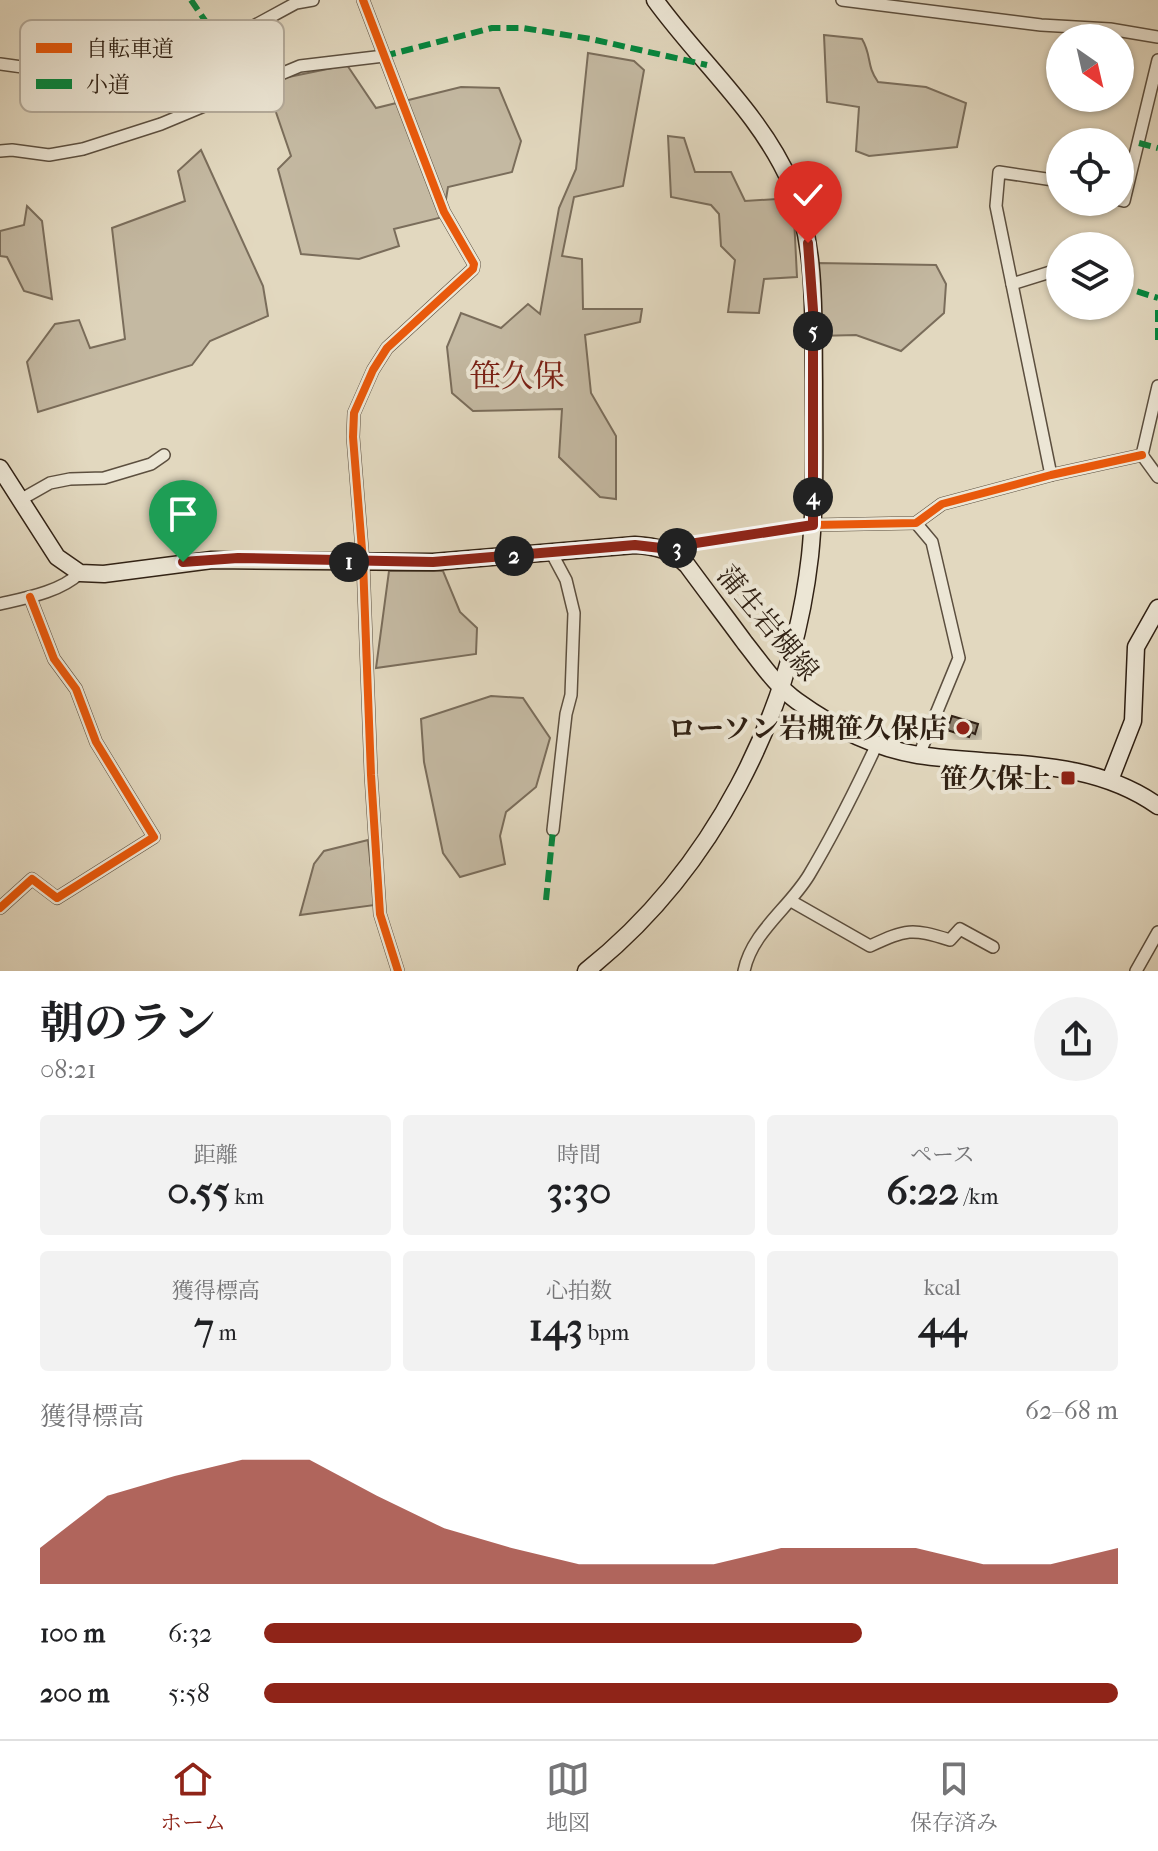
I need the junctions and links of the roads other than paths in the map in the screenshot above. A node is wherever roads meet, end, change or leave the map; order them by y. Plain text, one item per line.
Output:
1 (313, 0) edge
2 (363, 0) edge
3 (655, 0) edge
4 (842, 0) edge
5 (265, 20) edge
6 (1158, 37) edge
7 (384, 56) junction
8 (1158, 60) edge
9 (0, 64) edge
10 (20, 66) edge
11 (284, 73) edge
12 (190, 112) edge
13 (0, 151) edge
14 (1134, 160) edge
15 (1046, 179) edge
16 (1046, 273) edge
17 (1012, 284) junction
18 (1158, 386) edge
19 (164, 455) dead end
20 (1142, 455) junction
21 (0, 468) edge
22 (1051, 475) junction
23 (1158, 477) edge
24 (20, 500) junction
25 (916, 523) junction
26 (813, 525) junction
27 (551, 552) junction
28 (671, 552) junction
29 (363, 562) junction
30 (80, 573) junction
31 (30, 597) junction
32 (0, 604) edge
33 (1158, 608) edge
34 (781, 688) junction
35 (877, 744) junction
36 (919, 755) junction
37 (1110, 780) junction
38 (1158, 806) edge
39 (553, 830) dead end
40 (791, 901) junction
41 (0, 908) edge
42 (1158, 932) edge
43 (993, 947) dead end
44 (398, 971) edge
45 (586, 971) edge
46 (744, 971) edge
47 (1136, 971) edge

1 - 5 street
2 - 7 street
3 - 26 main road
4 - 6 street
7 - 11 street
7 - 29 street
8 - 14 street
9 - 10 street
12 - 13 street
15 - 17 street
16 - 17 street
17 - 22 street
18 - 20 street
19 - 24 street
20 - 22 street
20 - 23 street
21 - 24 main road
22 - 25 street
24 - 30 main road
25 - 26 street
25 - 36 street
26 - 28 street
26 - 34 main road
27 - 28 main road
27 - 29 main road
27 - 39 street
28 - 34 main road, 蒲生岩槻線
29 - 30 main road
29 - 44 street
30 - 31 street
31 - 32 street
31 - 41 street
33 - 37 main road
34 - 35 main road, 蒲生岩槻線
34 - 45 main road
35 - 36 main road, 蒲生岩槻線
35 - 40 street
36 - 37 main road, 蒲生岩槻線
37 - 38 main road, 蒲生岩槻線
40 - 43 street
40 - 46 street
42 - 47 street

